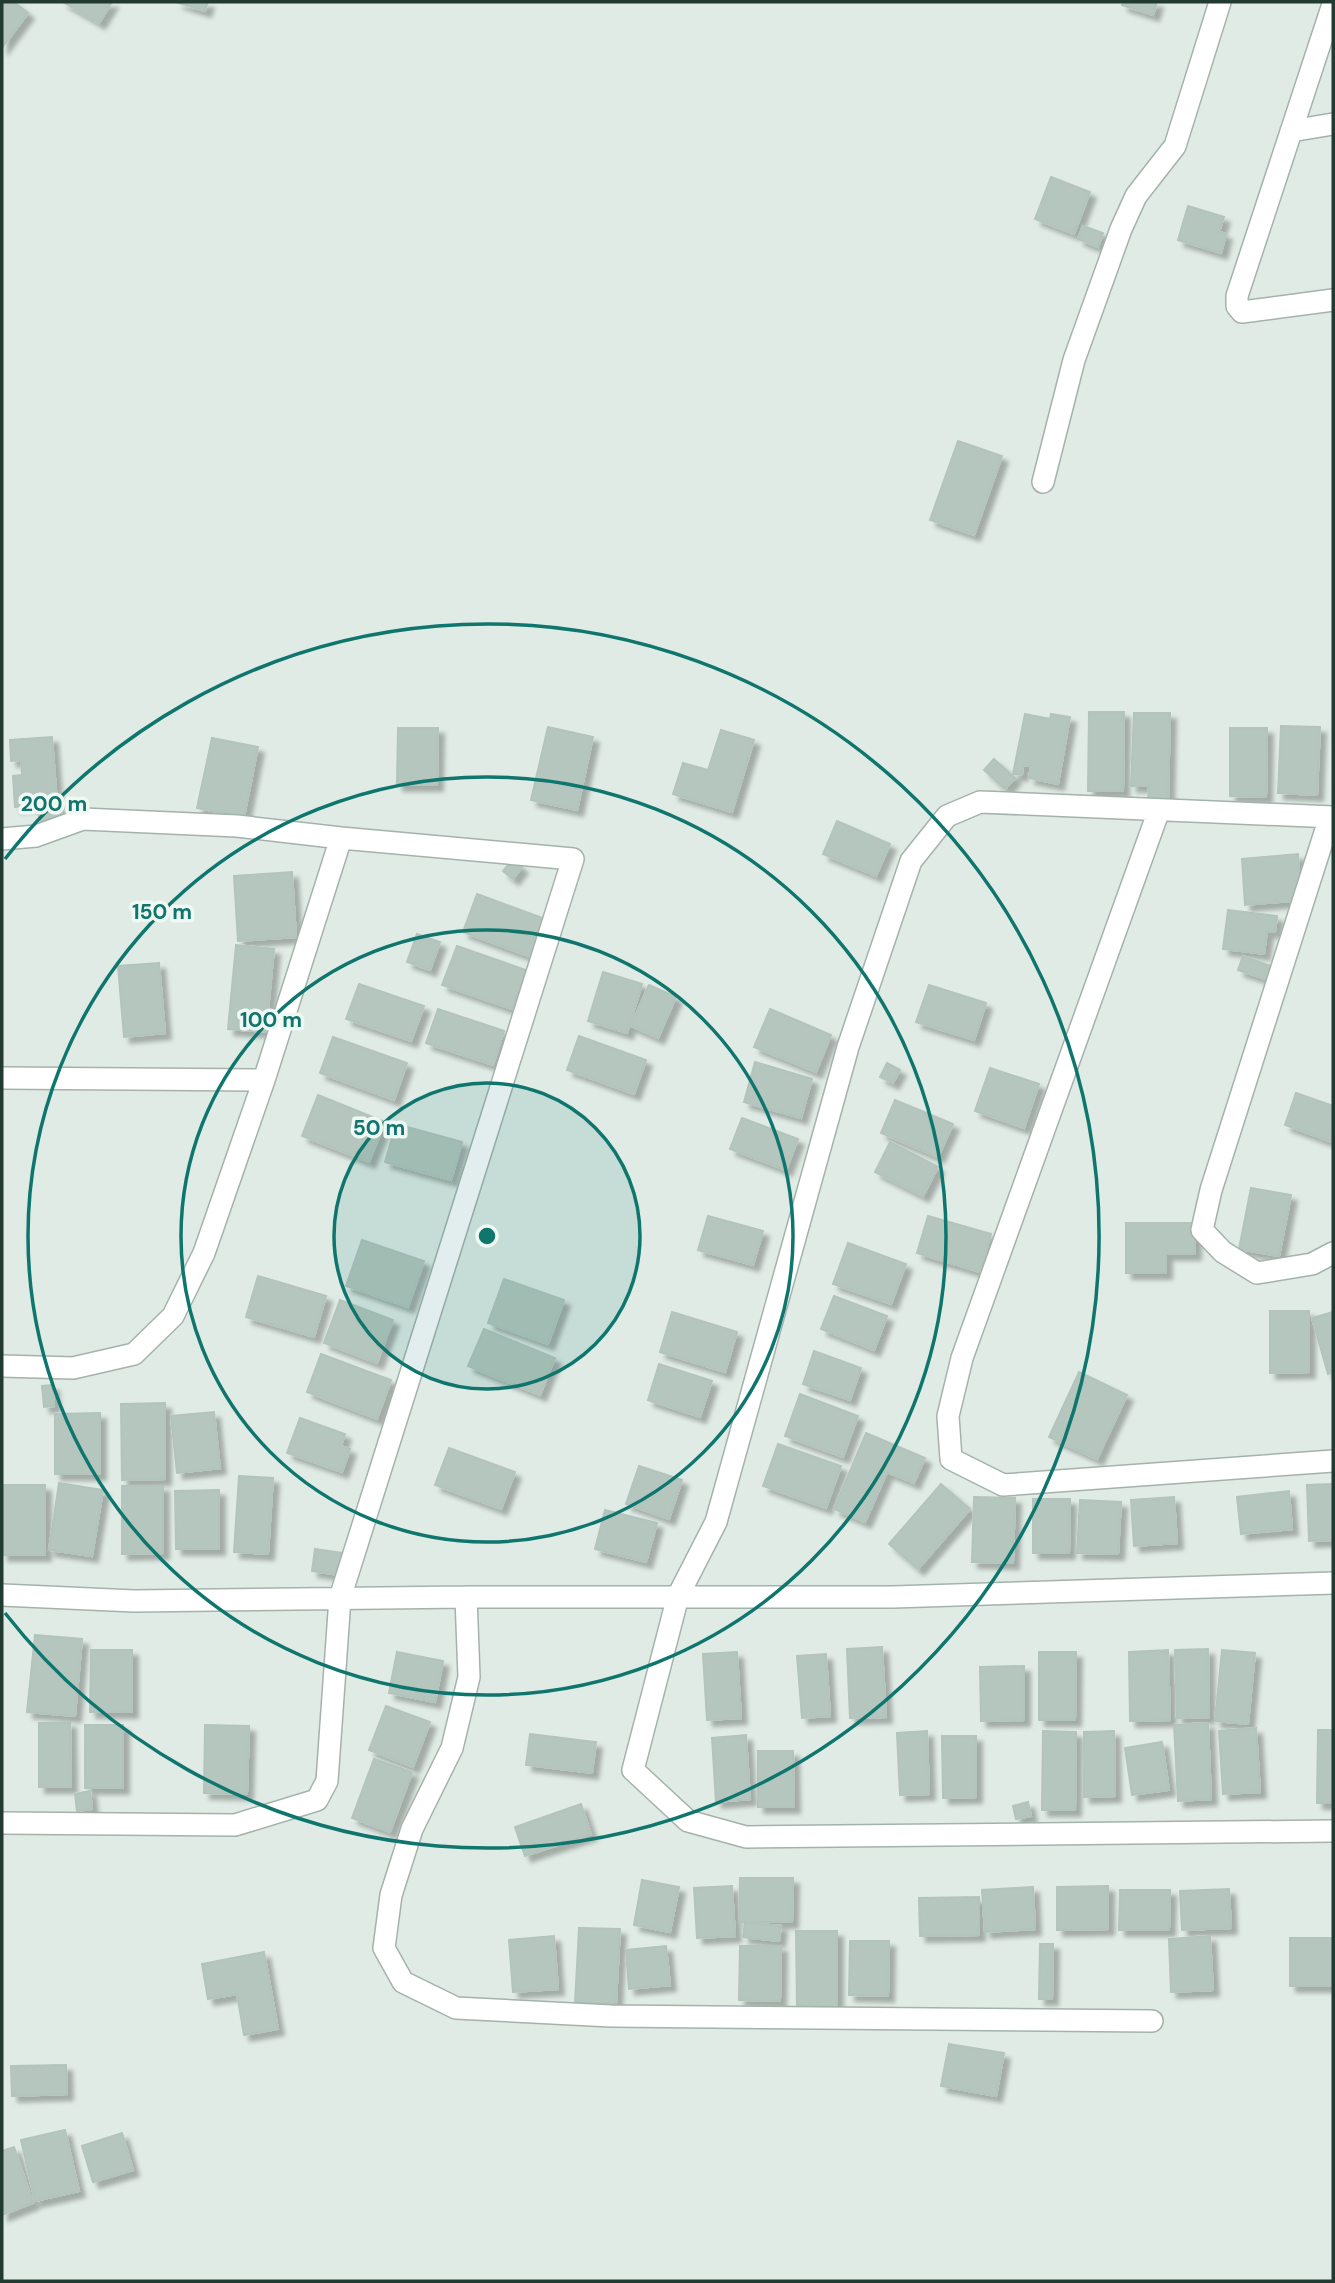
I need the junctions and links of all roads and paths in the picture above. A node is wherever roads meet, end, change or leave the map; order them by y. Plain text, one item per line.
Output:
1 (1220, 2) edge
2 (1333, 4) edge
3 (1333, 124) edge
4 (1292, 131) junction
5 (1333, 300) edge
6 (1043, 482) dead end
7 (1159, 810) junction
8 (1332, 817) edge
9 (341, 838) junction
10 (2, 839) edge
11 (2, 1078) edge
12 (264, 1080) junction
13 (1333, 1253) edge
14 (2, 1366) edge
15 (1333, 1461) edge
16 (1333, 1583) edge
17 (2, 1595) edge
18 (466, 1597) junction
19 (677, 1597) junction
20 (340, 1598) junction
21 (2, 1823) edge
22 (1333, 1831) edge
23 (1152, 2021) dead end

1 - 6 street
2 - 4 street
3 - 4 street
4 - 5 street
7 - 8 street
7 - 15 street
7 - 19 street
8 - 13 street
9 - 10 street
9 - 12 street
9 - 20 street
11 - 12 street
12 - 14 street
16 - 19 street
17 - 20 street
18 - 19 street
18 - 20 street
18 - 23 street
19 - 22 street
20 - 21 street

